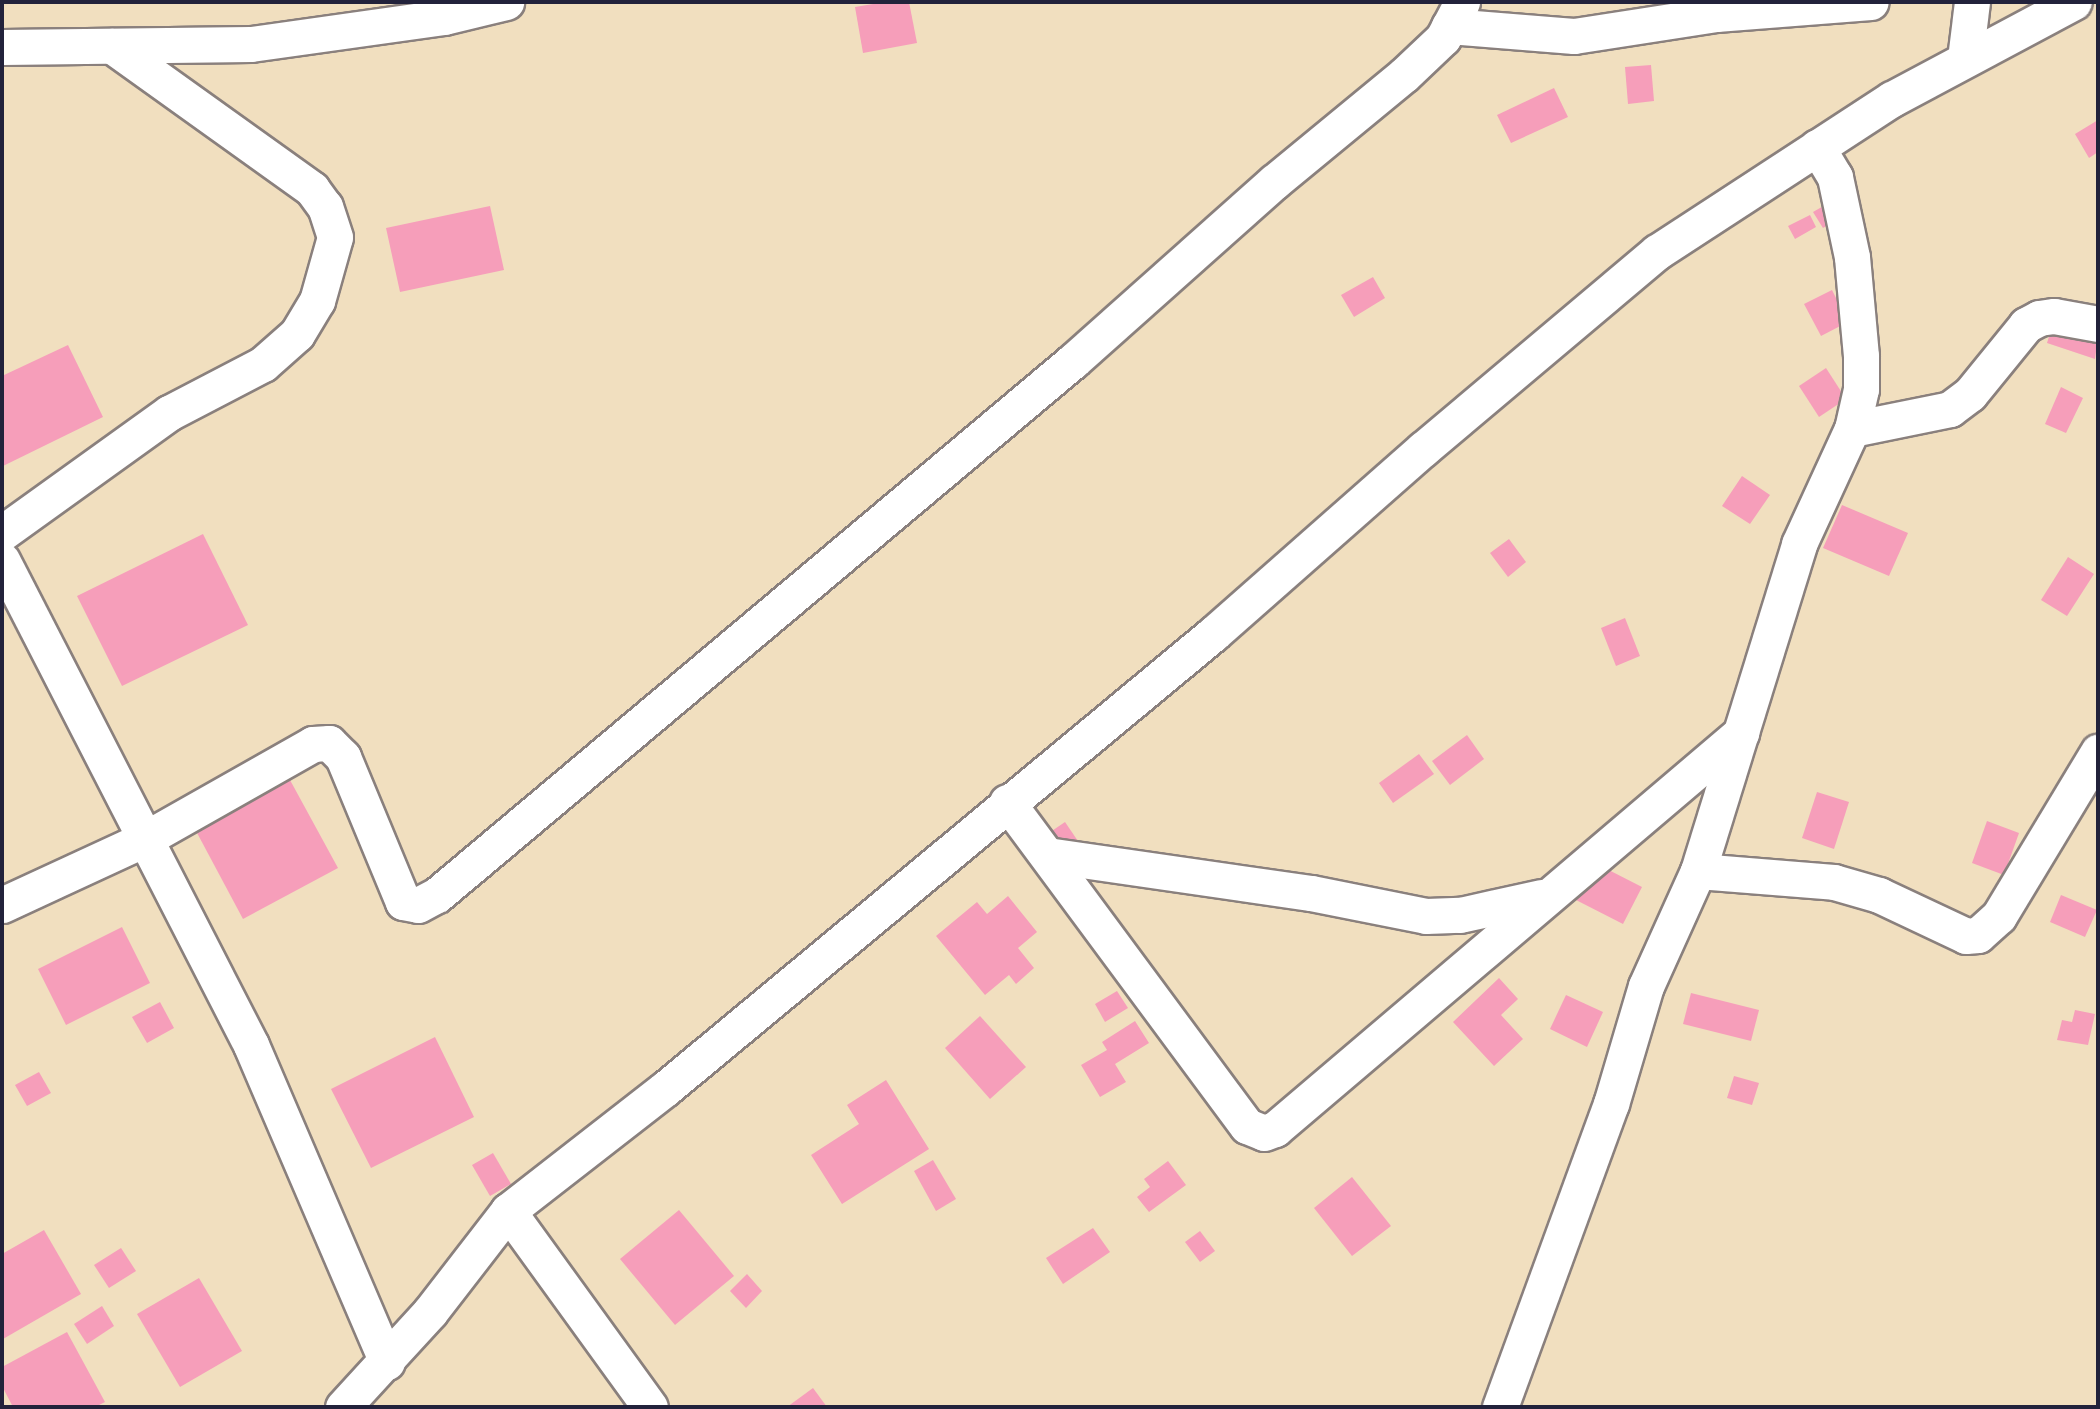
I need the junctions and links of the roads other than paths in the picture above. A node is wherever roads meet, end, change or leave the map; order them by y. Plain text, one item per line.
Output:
1 (506, 2) edge
2 (1871, 2) edge
3 (1972, 2) edge
4 (2074, 2) edge
5 (1455, 14) edge
6 (112, 46) junction
7 (2, 47) edge
8 (1965, 59) junction
9 (1817, 147) junction
10 (2098, 324) edge
11 (1852, 429) junction
12 (2, 533) edge
13 (2, 560) edge
14 (1741, 733) junction
15 (2098, 752) edge
16 (1007, 802) junction
17 (145, 839) junction
18 (1047, 855) junction
19 (1698, 871) junction
20 (1550, 895) junction
21 (2, 905) edge
22 (508, 1211) junction
23 (387, 1362) junction
24 (343, 1407) edge
25 (650, 1407) edge
26 (1500, 1407) edge

1 - 6 street
2 - 5 street
3 - 8 street
4 - 8 street
5 - 17 street
6 - 7 street
6 - 12 street
8 - 9 street
9 - 11 street
9 - 16 street
10 - 11 street
11 - 14 street
13 - 17 street
14 - 19 street
14 - 20 street
15 - 19 street
16 - 18 street
16 - 22 street
17 - 21 street
17 - 23 street
18 - 20 street
18 - 20 street
19 - 26 street
22 - 23 street
22 - 25 street
23 - 24 street

